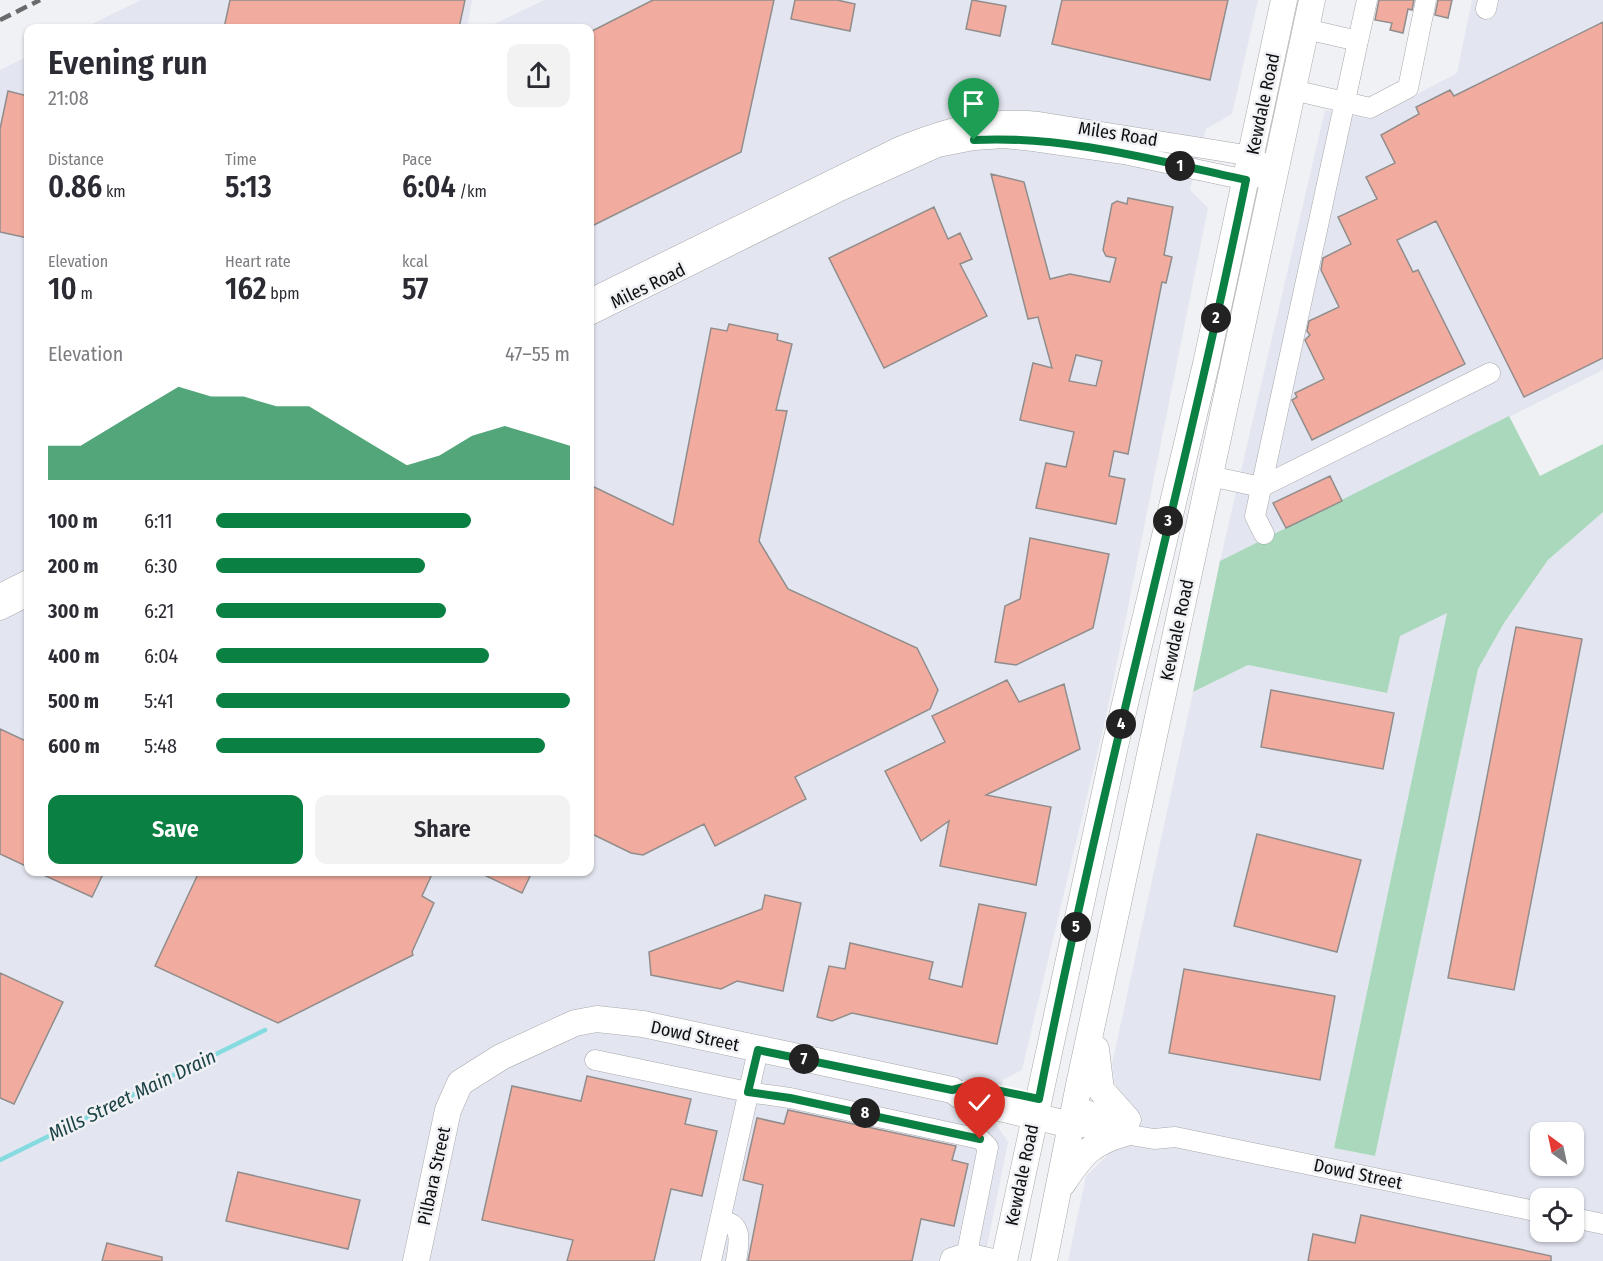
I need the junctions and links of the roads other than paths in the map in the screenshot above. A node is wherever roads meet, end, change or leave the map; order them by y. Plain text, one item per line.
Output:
1 (1284, 0) edge
2 (1312, 0) edge
3 (1367, 0) edge
4 (1426, 0) edge
5 (1306, 30) junction
6 (1358, 41) junction
7 (1293, 90) junction
8 (1345, 102) junction
9 (1252, 156) junction
10 (1275, 171) junction
11 (1246, 180) junction
12 (594, 297) edge
13 (594, 313) edge
14 (1490, 373) dead end
15 (1179, 470) junction
16 (1210, 476) junction
17 (1262, 487) junction
18 (1264, 534) dead end
19 (24, 582) edge
20 (0, 594) edge
21 (24, 598) edge
22 (0, 610) edge
23 (1093, 1028) junction
24 (758, 1050) junction
25 (595, 1060) dead end
26 (454, 1092) joint
27 (748, 1092) junction
28 (1036, 1108) junction
29 (1073, 1116) junction
30 (1127, 1126) junction
31 (1058, 1191) junction
32 (1530, 1210) edge
33 (1584, 1220) edge
34 (720, 1221) junction
35 (1603, 1224) edge
36 (958, 1257) edge
37 (416, 1261) edge
38 (711, 1261) edge
39 (736, 1261) edge
40 (1003, 1261) edge
41 (1044, 1261) edge

1 - 9 main road, Kewdale Road
2 - 5 main road, Kewdale Road
3 - 6 street
4 - 8 street
5 - 6 street
5 - 7 main road, Kewdale Road
6 - 8 street
7 - 8 street
7 - 10 main road, Kewdale Road
8 - 17 street
9 - 10 street, Miles Road
9 - 11 main road, Kewdale Road
9 - 12 street, Miles Road
10 - 11 street, Miles Road
10 - 16 main road, Kewdale Road
11 - 13 street, Miles Road
11 - 15 main road, Kewdale Road
14 - 17 street
15 - 16 main road
15 - 28 main road, Kewdale Road
16 - 17 street
16 - 23 main road, Kewdale Road
17 - 18 street
19 - 20 street
21 - 22 street
23 - 29 main road, Kewdale Road
23 - 30 main road
24 - 26 main road, Dowd Street
24 - 27 street
24 - 28 main road, Dowd Street
25 - 27 street
26 - 37 main road, Pilbara Street
27 - 34 street
27 - 36 street
28 - 29 main road, Dowd Street
28 - 40 main road, Kewdale Road
29 - 30 street, Dowd Street
29 - 31 main road, Kewdale Road
30 - 31 main road
30 - 32 street, Dowd Street
31 - 41 main road, Kewdale Road
33 - 35 street
34 - 38 street
34 - 39 street
36 - 40 street

